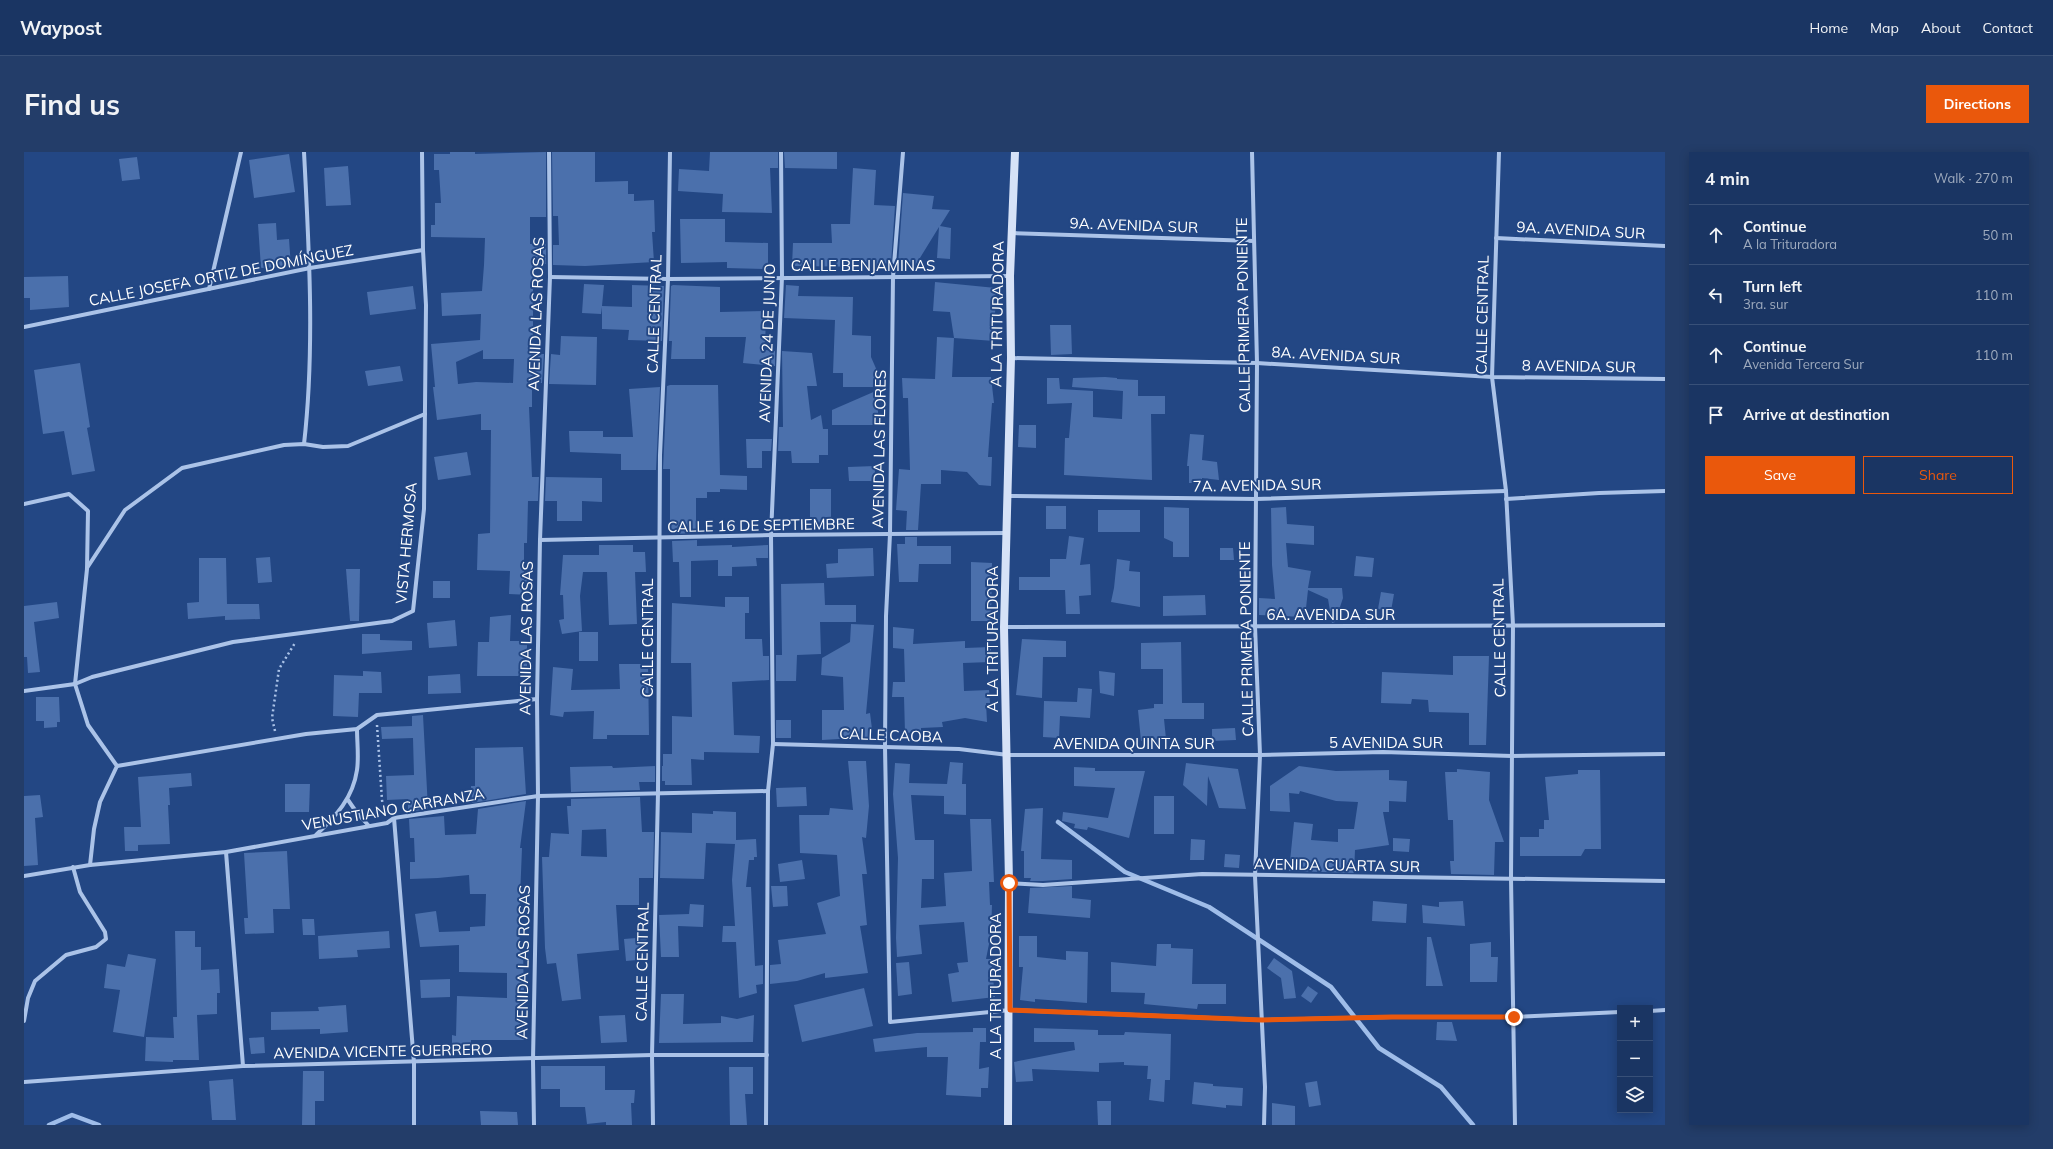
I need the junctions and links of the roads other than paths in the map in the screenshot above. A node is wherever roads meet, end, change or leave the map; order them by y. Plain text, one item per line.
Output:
1 (241, 152) edge
2 (304, 152) edge
3 (422, 152) edge
4 (549, 152) edge
5 (670, 152) edge
6 (781, 152) edge
7 (903, 152) edge
8 (1015, 152) edge
9 (1252, 152) edge
10 (1499, 152) edge
11 (1012, 233) junction
12 (1496, 238) junction
13 (1254, 241) junction
14 (1665, 246) edge
15 (423, 250) junction
16 (310, 268) junction
17 (1010, 276) junction
18 (550, 277) junction
19 (782, 277) junction
20 (893, 277) junction
21 (668, 279) junction
22 (209, 288) junction
23 (24, 327) edge
24 (1011, 358) junction
25 (1257, 362) junction
26 (1492, 377) junction
27 (1665, 379) edge
28 (425, 414) junction
29 (304, 444) junction
30 (1506, 491) junction
31 (1665, 491) edge
32 (1009, 496) junction
33 (1256, 499) junction
34 (1506, 499) junction
35 (24, 504) edge
36 (1006, 533) junction
37 (890, 534) junction
38 (771, 535) junction
39 (660, 539) junction
40 (540, 540) junction
41 (87, 569) junction
42 (1513, 625) junction
43 (1665, 625) edge
44 (1255, 626) junction
45 (1004, 627) junction
46 (75, 684) junction
47 (24, 691) edge
48 (537, 699) junction
49 (357, 729) junction
50 (773, 744) junction
51 (885, 746) junction
52 (1665, 754) edge
53 (1008, 755) junction
54 (1260, 755) junction
55 (1512, 756) junction
56 (117, 766) junction
57 (768, 791) junction
58 (658, 794) junction
59 (538, 796) junction
60 (348, 800) junction
61 (394, 818) junction
62 (369, 826) junction
63 (316, 835) junction
64 (226, 852) junction
65 (90, 865) junction
66 (74, 867) junction
67 (24, 876) edge
68 (1255, 876) junction
69 (1511, 878) junction
70 (1665, 881) edge
71 (1009, 883) junction
72 (1010, 1010) junction
73 (1665, 1010) edge
74 (1653, 1011) edge
75 (1617, 1012) edge
76 (1514, 1017) junction
77 (1262, 1020) junction
78 (24, 1021) edge
79 (652, 1055) junction
80 (768, 1055) junction
81 (533, 1060) junction
82 (414, 1063) junction
83 (243, 1066) junction
84 (24, 1082) edge
85 (414, 1125) edge
86 (534, 1125) edge
87 (653, 1125) edge
88 (766, 1125) edge
89 (1008, 1125) edge
90 (1264, 1125) edge
91 (1514, 1125) edge

1 - 22 street
2 - 16 street
3 - 15 street, VISTA HERMOSA
4 - 18 street, AVENIDA LAS ROSAS
5 - 21 street, CALLE CENTRAL
6 - 19 street, AVENIDA 24 DE JUNIO
7 - 20 street, AVENIDA LAS FLORES
8 - 11 street, A LA TRITURADORA
9 - 13 street, CALLE PRIMERA PONIENTE
10 - 12 street, CALLE CENTRAL
11 - 13 street, 9A. AVENIDA SUR
11 - 17 street, A LA TRITURADORA
12 - 14 street, 9A. AVENIDA SUR
12 - 26 street, CALLE CENTRAL
13 - 25 street, CALLE PRIMERA PONIENTE
15 - 16 street, CALLE JOSEFA ORTIZ DE DOMÍNGUEZ
15 - 28 street, VISTA HERMOSA
16 - 22 street, CALLE JOSEFA ORTIZ DE DOMÍNGUEZ
16 - 29 street
17 - 20 street, CALLE BENJAMINAS
17 - 24 street, A LA TRITURADORA
18 - 21 street, CALLE BENJAMINAS
18 - 40 street, AVENIDA LAS ROSAS
19 - 20 street, CALLE BENJAMINAS
19 - 21 street, CALLE BENJAMINAS
19 - 38 street, AVENIDA 24 DE JUNIO
20 - 37 street, AVENIDA LAS FLORES
21 - 39 street, CALLE CENTRAL
22 - 23 street, CALLE JOSEFA ORTIZ DE DOMÍNGUEZ
24 - 25 street, 8A. AVENIDA SUR
24 - 32 street, A LA TRITURADORA
25 - 26 street, 8A. AVENIDA SUR
25 - 33 street, CALLE PRIMERA PONIENTE
26 - 27 street, 8 AVENIDA SUR
26 - 30 street, CALLE CENTRAL
28 - 29 street
28 - 46 street, VISTA HERMOSA
29 - 41 street
30 - 33 street, 7A. AVENIDA SUR
30 - 34 street, CALLE CENTRAL
31 - 34 street
32 - 33 street, 7A. AVENIDA SUR
32 - 36 street, A LA TRITURADORA
33 - 44 street, CALLE PRIMERA PONIENTE
34 - 42 street, CALLE CENTRAL
35 - 41 street
36 - 37 street, CALLE 16 DE SEPTIEMBRE
36 - 45 street, A LA TRITURADORA
37 - 38 street, CALLE 16 DE SEPTIEMBRE
37 - 51 street, AVENIDA LAS FLORES
38 - 39 street, CALLE 16 DE SEPTIEMBRE
38 - 50 street, AVENIDA 24 DE JUNIO
39 - 40 street, CALLE 16 DE SEPTIEMBRE
39 - 58 street, CALLE CENTRAL
40 - 48 street, AVENIDA LAS ROSAS
41 - 46 street
42 - 43 street, 6A. AVENIDA SUR
42 - 44 street, 6A. AVENIDA SUR
42 - 55 street, CALLE CENTRAL
44 - 45 street, 6A. AVENIDA SUR
44 - 54 street, CALLE PRIMERA PONIENTE
45 - 53 street, A LA TRITURADORA
46 - 47 street
46 - 56 street
48 - 49 street
48 - 59 street, AVENIDA LAS ROSAS
49 - 56 street
49 - 60 street
50 - 51 street, CALLE CAOBA
50 - 57 street, AVENIDA 24 DE JUNIO
51 - 53 street, CALLE CAOBA
51 - 72 street, AVENIDA LAS FLORES
52 - 55 street
53 - 54 street, AVENIDA QUINTA SUR
53 - 71 street, A LA TRITURADORA
54 - 55 street, 5 AVENIDA SUR
54 - 68 street, CALLE PRIMERA PONIENTE
55 - 69 street, CALLE CENTRAL
56 - 65 street
57 - 58 street, VENUSTIANO CARRANZA
57 - 80 street, AVENIDA 24 DE JUNIO
58 - 59 street, VENUSTIANO CARRANZA
58 - 79 street, CALLE CENTRAL
59 - 61 street, VENUSTIANO CARRANZA
59 - 81 street, AVENIDA LAS ROSAS
60 - 62 street
60 - 63 street
61 - 62 street, VENUSTIANO CARRANZA
61 - 82 street
62 - 63 street, VENUSTIANO CARRANZA
63 - 64 street, VENUSTIANO CARRANZA
64 - 65 street, VENUSTIANO CARRANZA
64 - 83 street
65 - 66 street, VENUSTIANO CARRANZA
66 - 67 street, VENUSTIANO CARRANZA
66 - 78 street
68 - 69 street, AVENIDA CUARTA SUR
68 - 71 street, AVENIDA CUARTA SUR
68 - 77 street, CALLE PRIMERA PONIENTE
69 - 70 street, AVENIDA CUARTA SUR
69 - 76 street, CALLE CENTRAL
71 - 72 street, A LA TRITURADORA
72 - 77 street
72 - 89 street, A LA TRITURADORA
73 - 74 street
75 - 76 street
76 - 77 street
76 - 91 street, CALLE CENTRAL
77 - 90 street, CALLE PRIMERA PONIENTE
79 - 80 street, AVENIDA VICENTE GUERRERO
79 - 81 street, AVENIDA VICENTE GUERRERO
79 - 87 street, CALLE CENTRAL
80 - 88 street, AVENIDA 24 DE JUNIO
81 - 82 street, AVENIDA VICENTE GUERRERO
81 - 86 street, AVENIDA LAS ROSAS
82 - 83 street, AVENIDA VICENTE GUERRERO
82 - 85 street
83 - 84 street, AVENIDA VICENTE GUERRERO

